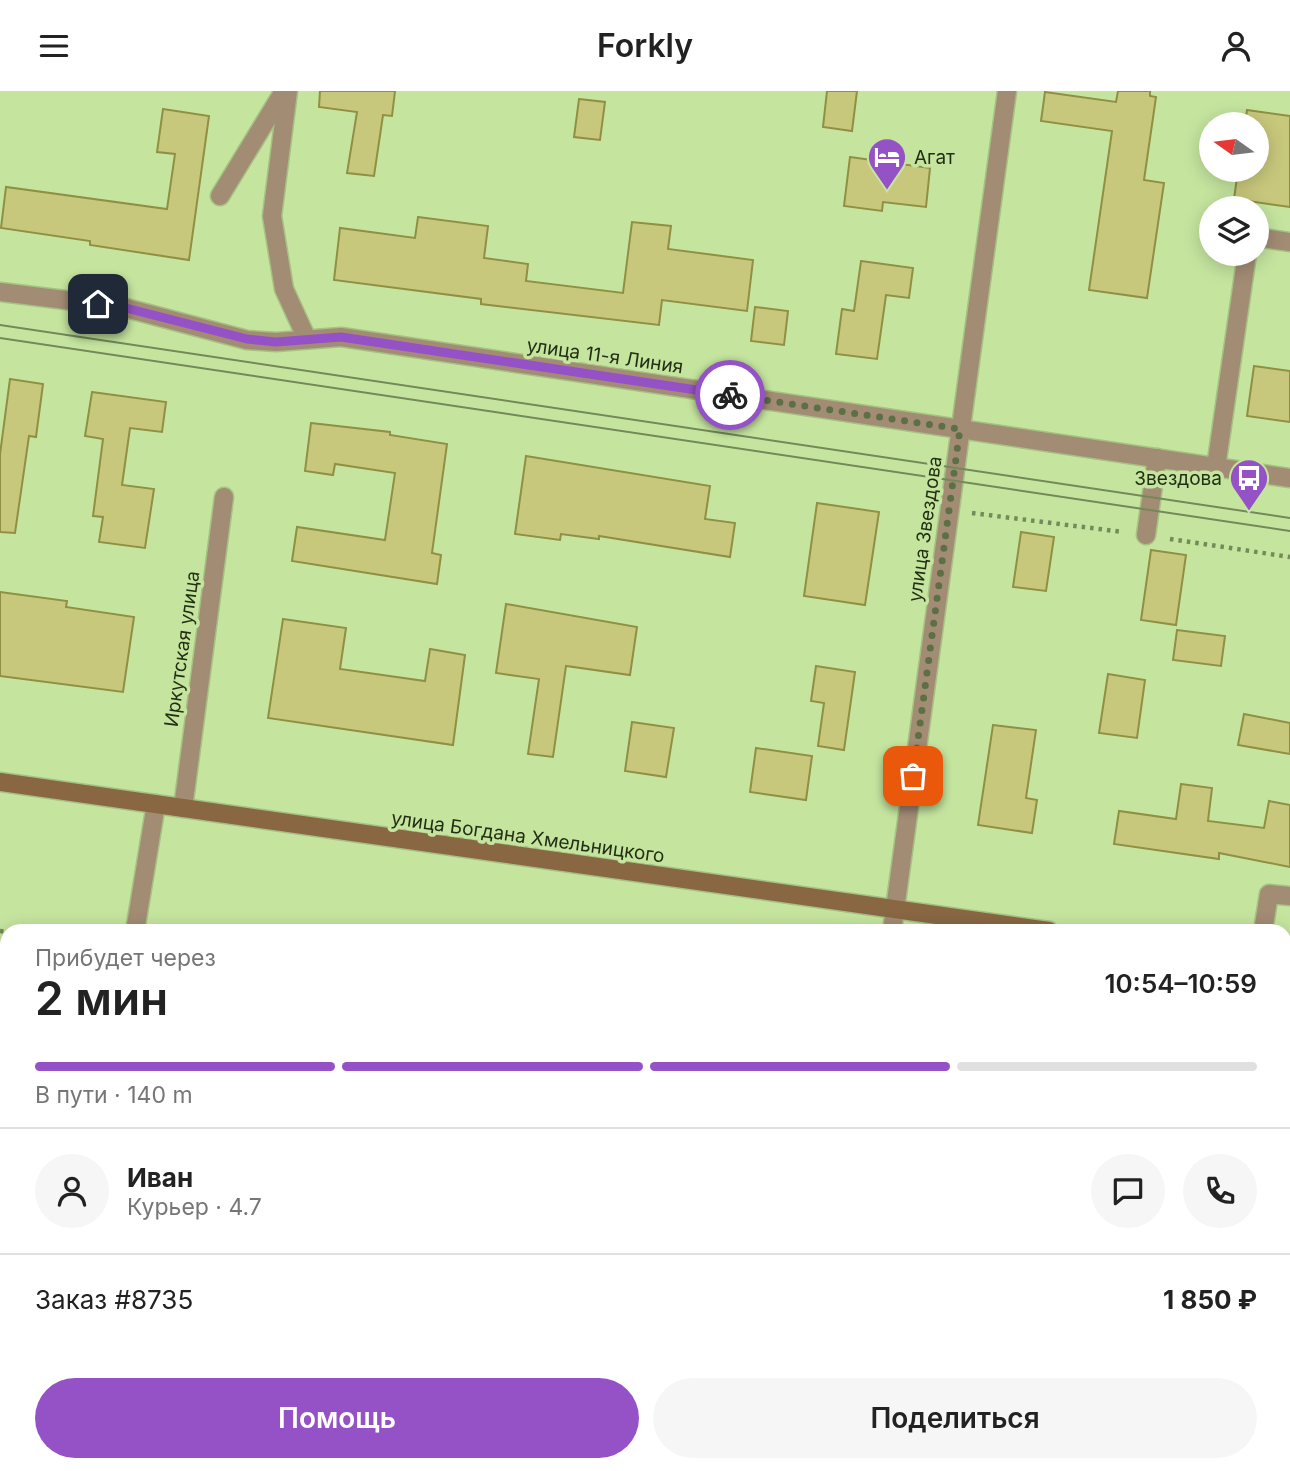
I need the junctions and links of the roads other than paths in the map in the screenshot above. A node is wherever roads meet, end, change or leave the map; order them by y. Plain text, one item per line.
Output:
1 (286, 91) edge
2 (1007, 91) edge
3 (220, 196) dead end
4 (1269, 239) edge
5 (1290, 242) edge
6 (1245, 266) edge
7 (0, 292) edge
8 (306, 337) junction
9 (960, 429) junction
10 (1157, 458) junction
11 (1216, 467) junction
12 (1290, 478) edge
13 (224, 497) dead end
14 (1146, 535) dead end
15 (0, 782) edge
16 (156, 804) junction
17 (183, 808) junction
18 (1290, 897) edge
19 (895, 909) junction
20 (136, 924) edge
21 (893, 924) edge
22 (1000, 924) edge
23 (1264, 924) edge

1 - 3 street
1 - 8 street
2 - 9 street, улица Звездова
4 - 5 street
6 - 11 street
7 - 8 street, улица 11-я Линия
8 - 9 street, улица 11-я Линия
9 - 10 street, улица 11-я Линия
9 - 19 street, улица Звездова
10 - 11 street, улица 11-я Линия
10 - 14 street
11 - 12 street, улица 11-я Линия
13 - 17 street, Иркутская улица
15 - 16 main road, улица Богдана Хмельницкого
16 - 17 main road, улица Богдана Хмельницкого
16 - 20 street
17 - 19 main road, улица Богдана Хмельницкого
18 - 23 street
19 - 21 street, улица Звездова
19 - 22 main road, улица Богдана Хмельницкого

